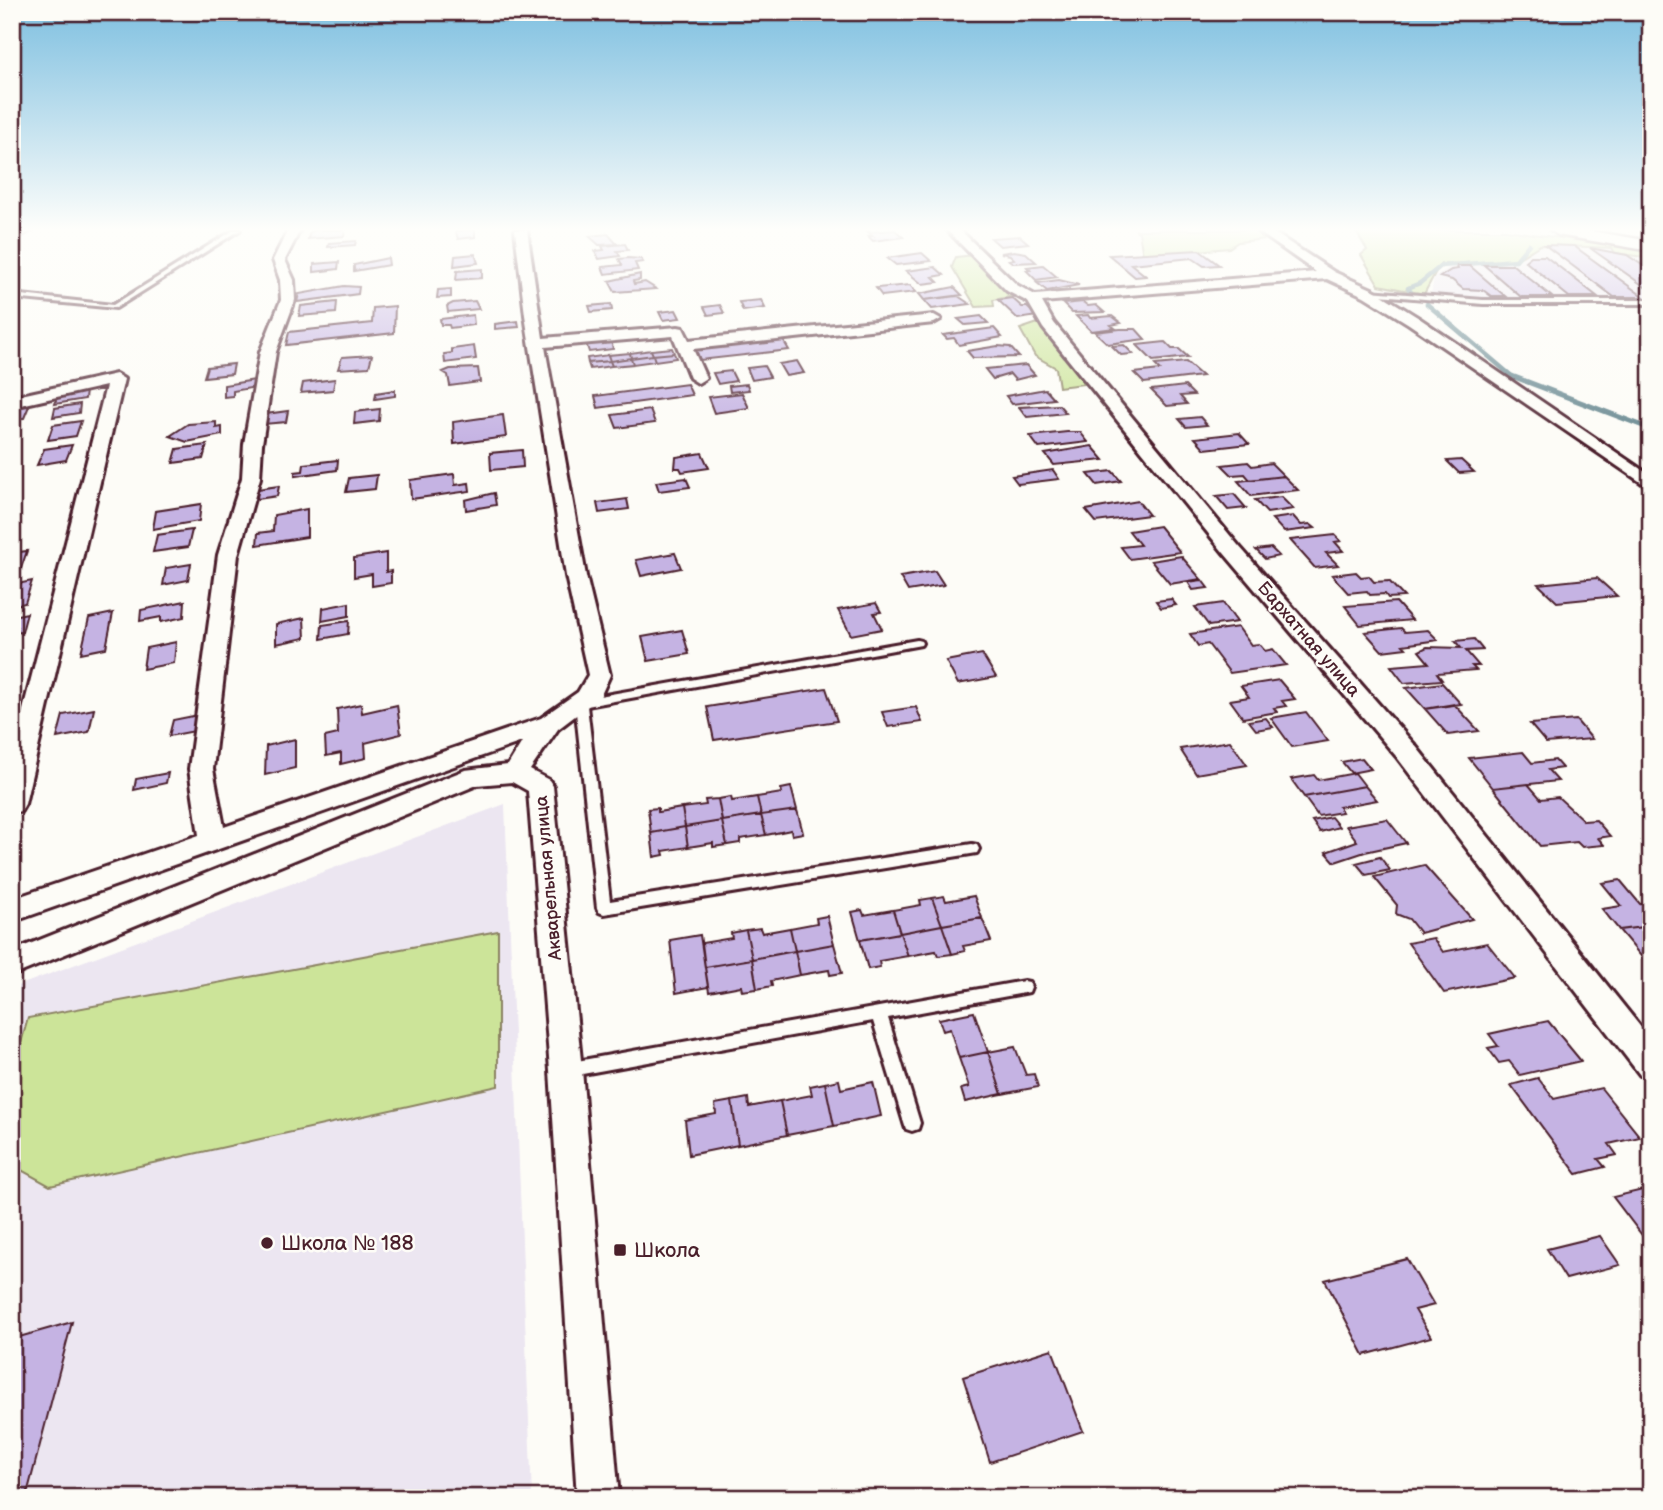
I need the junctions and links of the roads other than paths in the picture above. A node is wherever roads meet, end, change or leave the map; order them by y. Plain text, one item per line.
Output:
1 (53, 300) edge
2 (124, 300) edge
3 (288, 300) edge
4 (531, 300) edge
5 (1034, 300) edge
6 (1380, 300) edge
7 (1464, 300) edge
8 (1651, 302) edge
9 (934, 318) dead end
10 (537, 344) junction
11 (684, 345) junction
12 (698, 378) dead end
13 (12, 402) edge
14 (1651, 484) edge
15 (917, 643) dead end
16 (581, 703) junction
17 (549, 724) junction
18 (515, 773) junction
19 (12, 804) edge
20 (214, 838) junction
21 (972, 849) dead end
22 (12, 911) edge
23 (12, 964) edge
24 (1024, 987) dead end
25 (879, 1015) junction
26 (1651, 1065) edge
27 (566, 1070) junction
28 (912, 1123) dead end
29 (598, 1498) edge

1 - 2 lane
3 - 20 street
4 - 10 street
5 - 26 street, Бархатная улица
6 - 14 street
7 - 8 lane
9 - 11 street
10 - 11 street
10 - 16 street
11 - 12 street
13 - 19 street
15 - 16 lane
16 - 17 street
16 - 21 lane
17 - 18 street
17 - 20 street
18 - 23 street
18 - 27 street, Акварельная улица
20 - 22 street
24 - 25 lane
25 - 27 lane
25 - 28 lane
27 - 29 street, Акварельная улица

